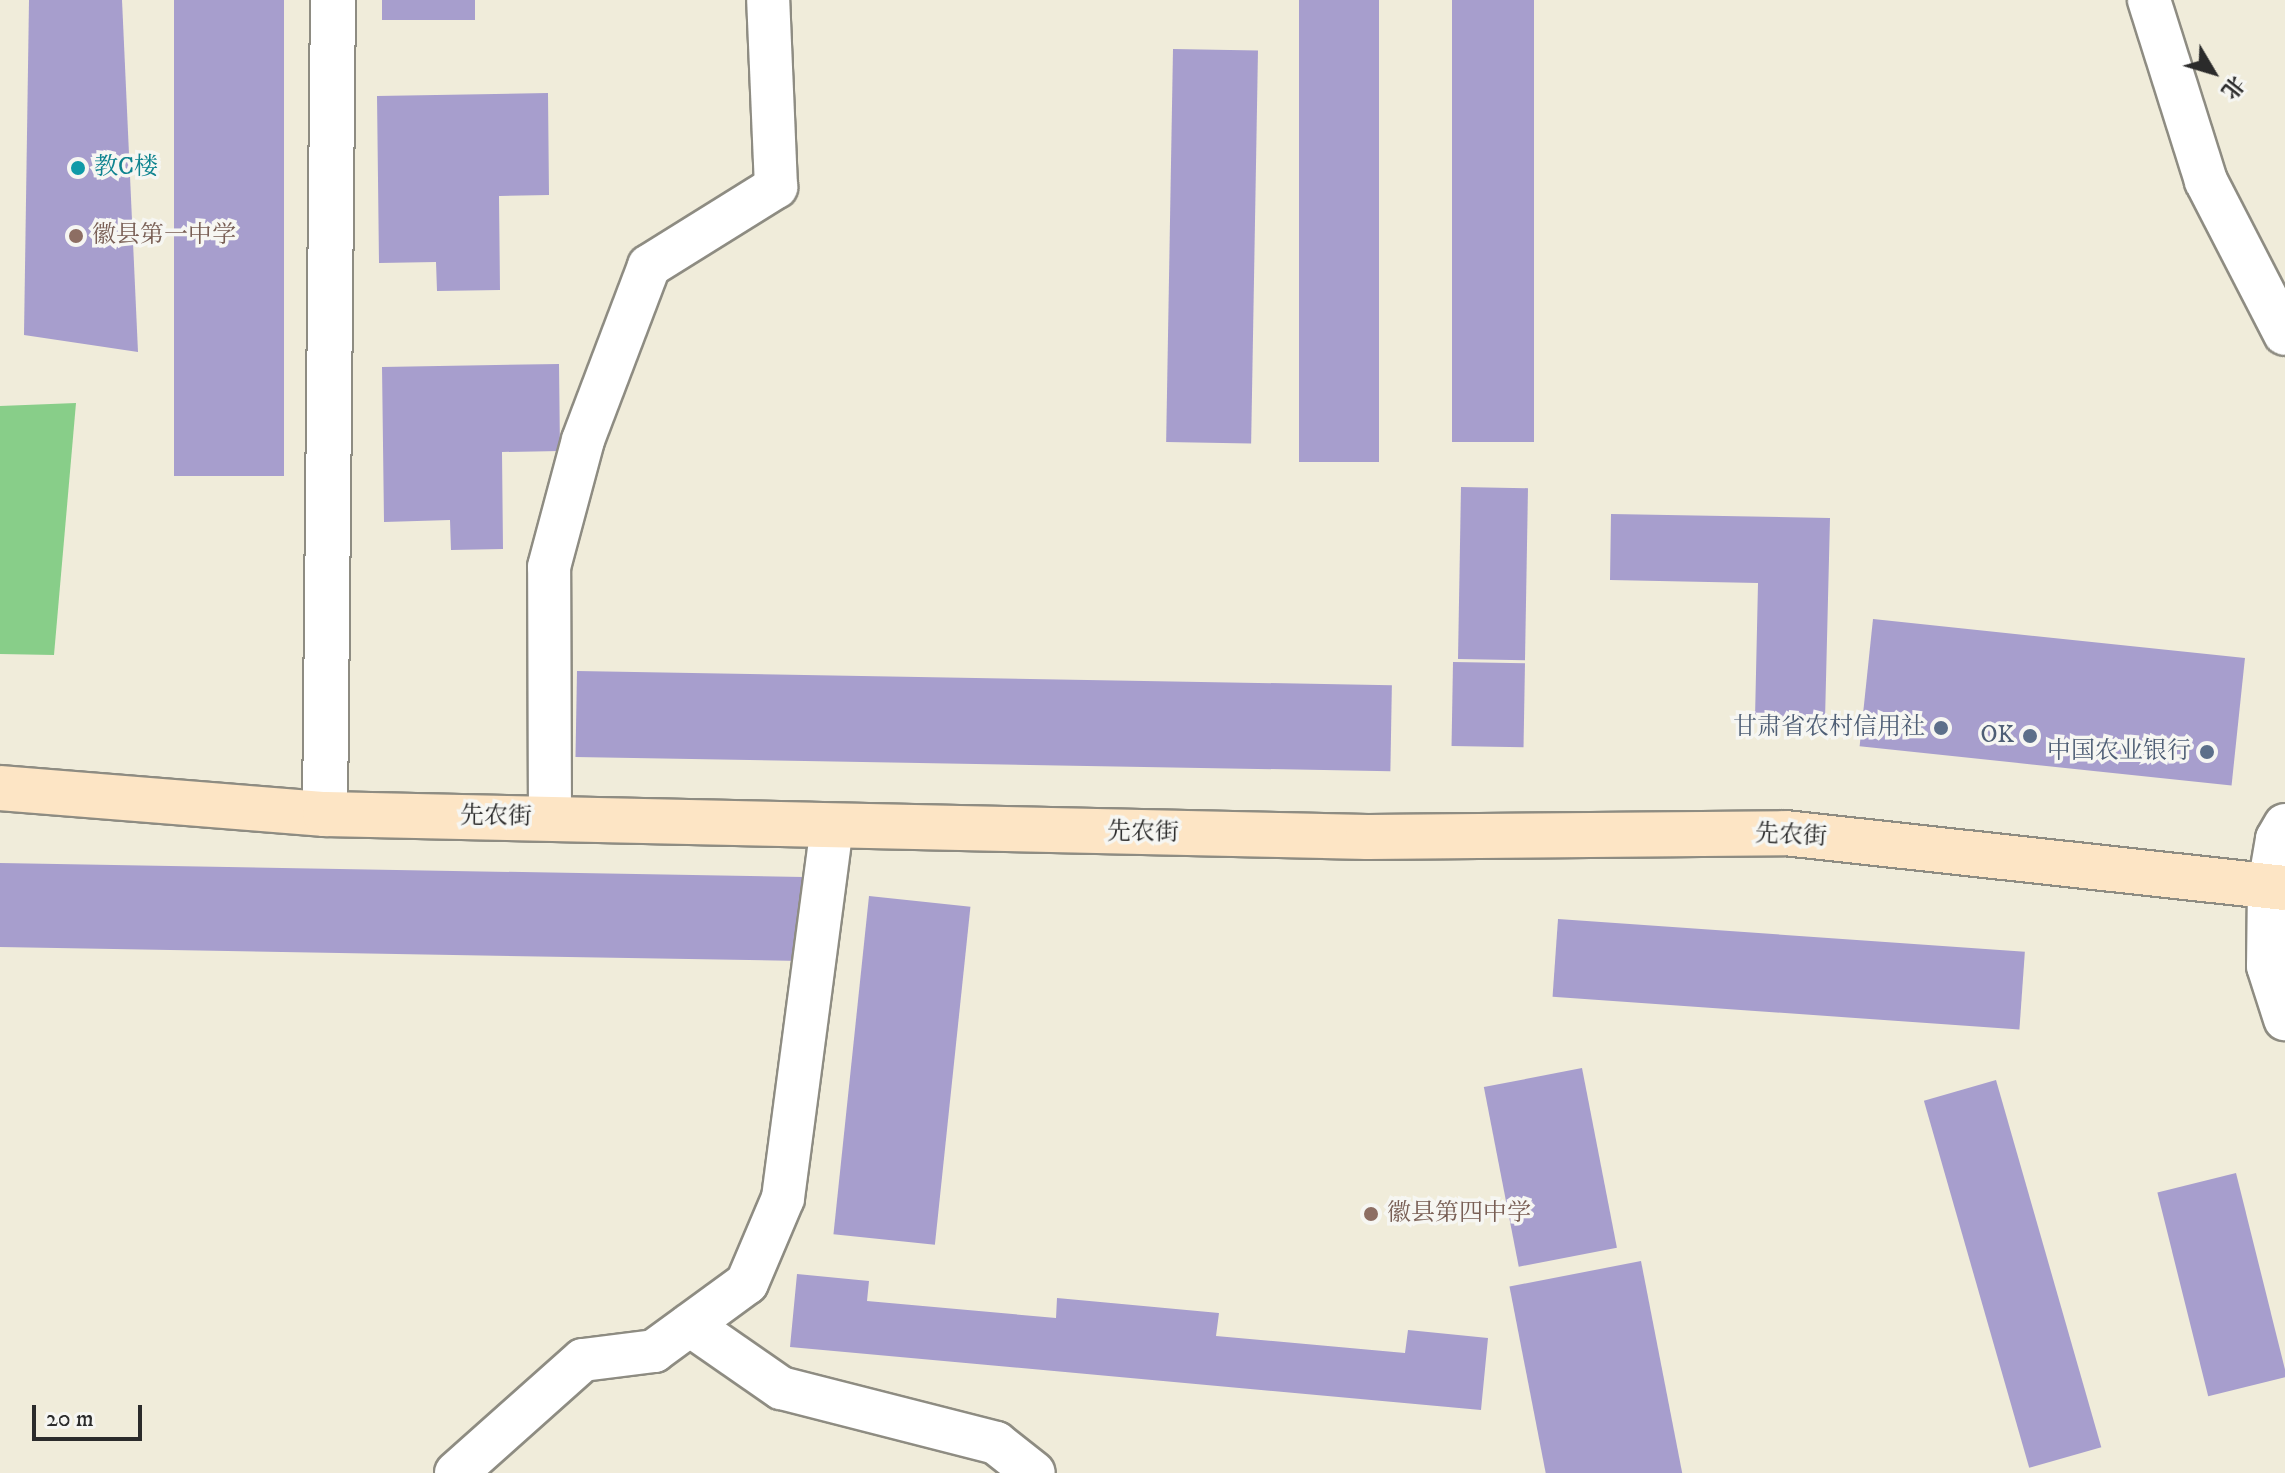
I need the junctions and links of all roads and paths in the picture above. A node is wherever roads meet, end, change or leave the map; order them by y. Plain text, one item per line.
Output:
1 (333, 0) edge
2 (768, 0) edge
3 (2149, 0) edge
4 (2285, 334) edge
5 (0, 788) edge
6 (325, 814) junction
7 (550, 818) junction
8 (2285, 825) edge
9 (832, 826) junction
10 (2277, 887) edge
11 (2285, 1019) edge
12 (690, 1325) junction
13 (456, 1473) edge
14 (1034, 1473) edge

1 - 6 street
2 - 7 street
3 - 4 street
5 - 6 main road, 先农街
6 - 7 main road, 先农街
7 - 9 main road, 先农街
8 - 10 street
9 - 10 main road, 先农街
9 - 12 street
10 - 11 street
12 - 13 street
12 - 14 street

